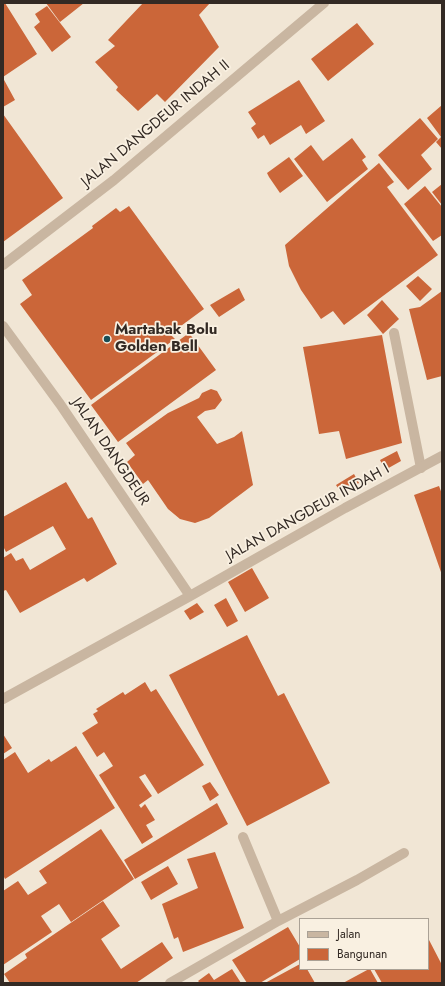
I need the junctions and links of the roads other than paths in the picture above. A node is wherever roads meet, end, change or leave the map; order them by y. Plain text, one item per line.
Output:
1 (324, 3) edge
2 (3, 265) edge
3 (3, 326) edge
4 (394, 333) dead end
5 (442, 456) edge
6 (421, 468) junction
7 (190, 596) junction
8 (3, 699) edge
9 (243, 837) dead end
10 (404, 853) dead end
11 (278, 921) junction
12 (170, 983) edge

1 - 2 street, JALAN DANGDEUR INDAH II
3 - 7 street, JALAN DANGDEUR
4 - 6 street
5 - 6 street, JALAN DANGDEUR INDAH I
6 - 7 street, JALAN DANGDEUR INDAH I
7 - 8 street, JALAN DANGDEUR INDAH I
9 - 11 street
10 - 11 street
11 - 12 street

